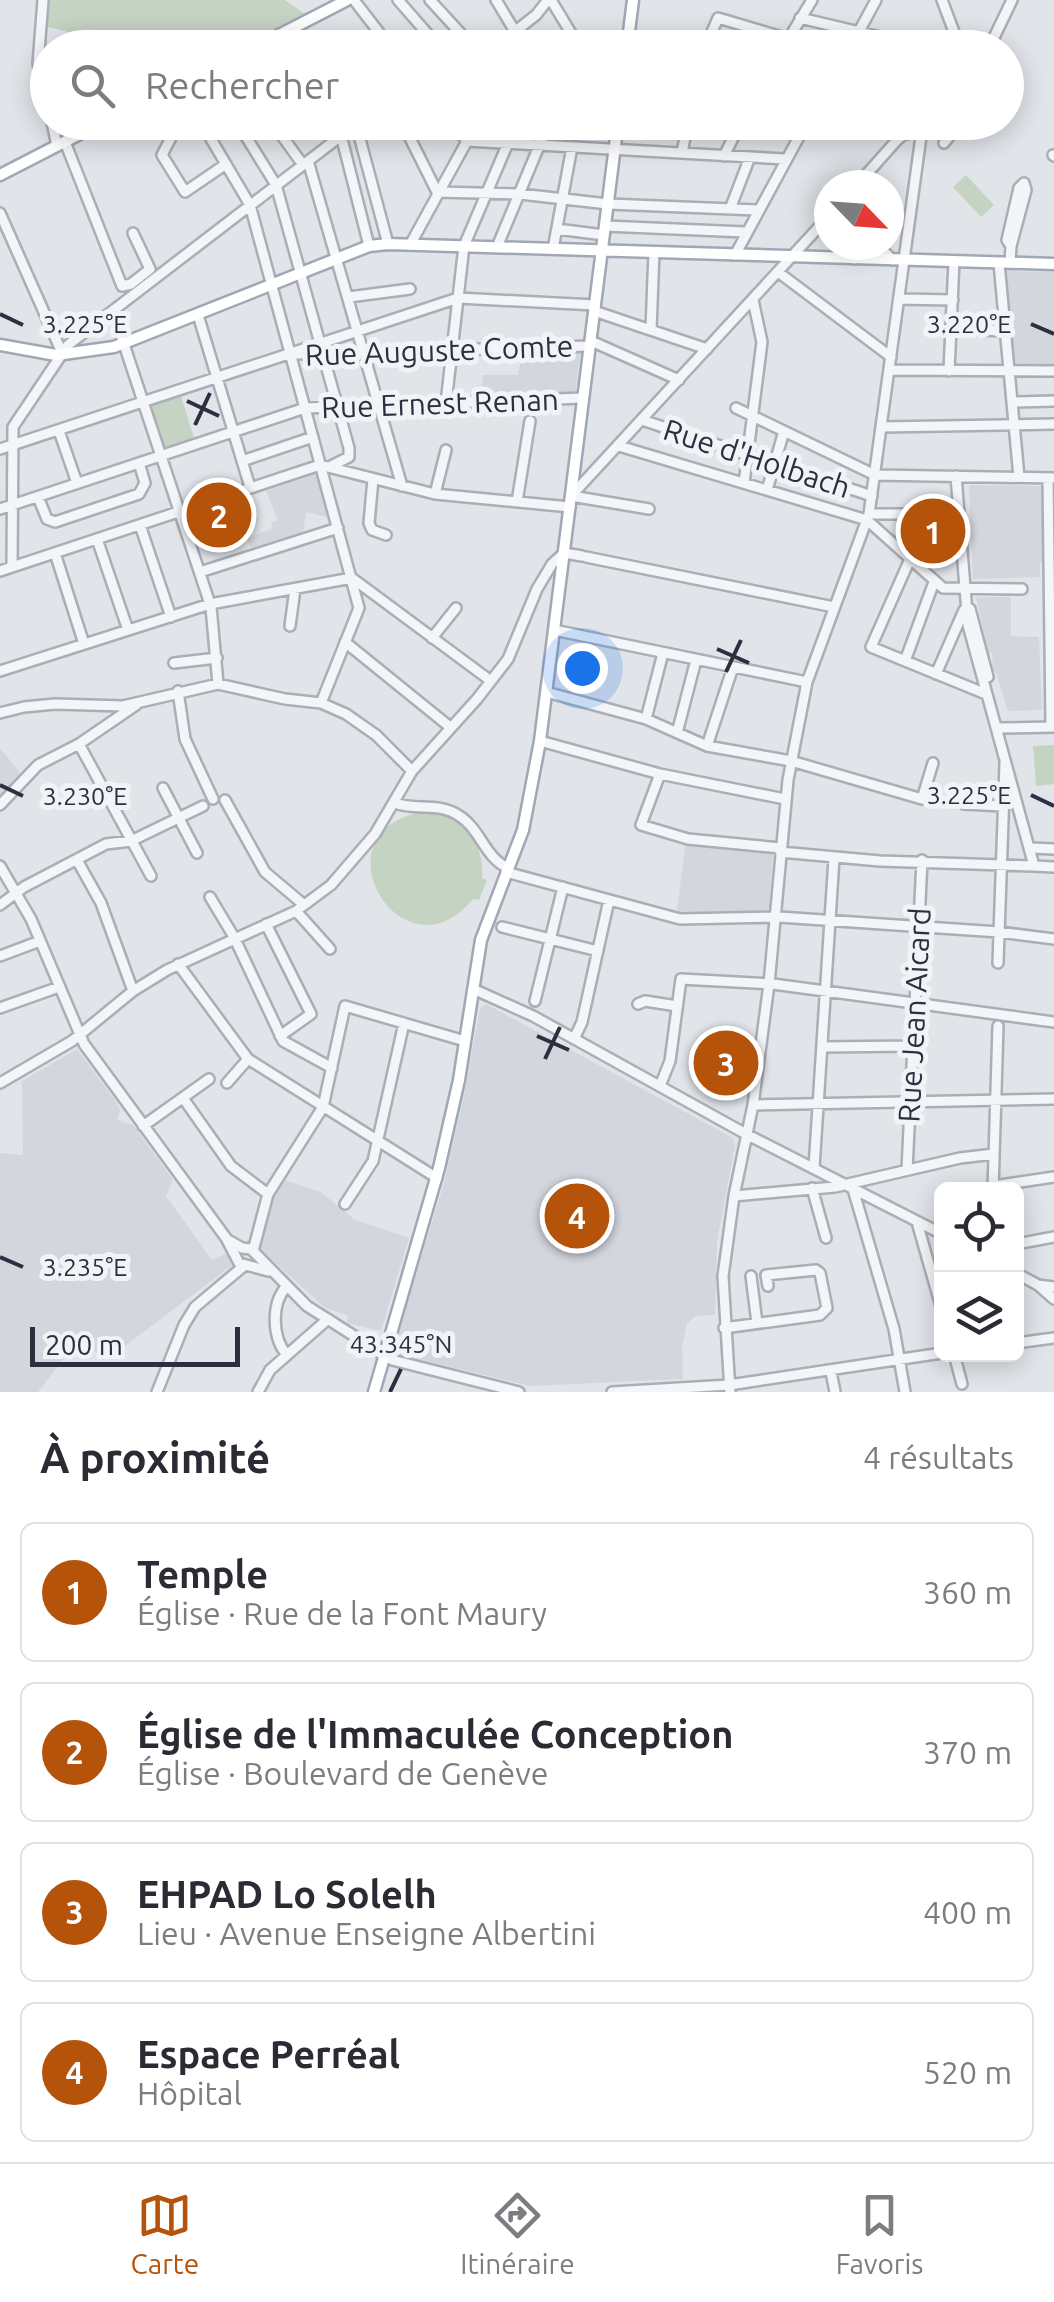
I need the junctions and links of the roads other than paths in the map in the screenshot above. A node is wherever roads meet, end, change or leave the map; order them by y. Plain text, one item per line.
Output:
1 (43, 0) edge
2 (351, 0) edge
3 (398, 0) edge
4 (430, 0) edge
5 (496, 0) edge
6 (550, 0) edge
7 (634, 0) edge
8 (812, 0) edge
9 (876, 0) edge
10 (942, 0) edge
11 (1012, 0) edge
12 (800, 18) junction
13 (41, 30) edge
14 (288, 30) edge
15 (376, 30) edge
16 (424, 30) edge
17 (458, 30) edge
18 (514, 30) edge
19 (516, 30) edge
20 (569, 30) edge
21 (630, 30) edge
22 (713, 30) edge
23 (749, 30) edge
24 (793, 30) edge
25 (851, 30) edge
26 (860, 30) edge
27 (953, 30) edge
28 (998, 30) edge
29 (59, 140) edge
30 (69, 140) edge
31 (170, 140) edge
32 (211, 140) edge
33 (248, 140) edge
34 (287, 140) edge
35 (335, 140) edge
36 (342, 140) edge
37 (358, 140) edge
38 (411, 140) edge
39 (542, 140) edge
40 (616, 140) edge
41 (685, 140) edge
42 (732, 140) edge
43 (796, 140) edge
44 (900, 140) edge
45 (918, 140) edge
46 (946, 140) edge
47 (467, 142) joint
48 (508, 143) junction
49 (944, 143) dead end
50 (61, 144) junction
51 (540, 145) junction
52 (572, 146) junction
53 (615, 149) junction
54 (682, 153) junction
55 (724, 156) junction
56 (750, 157) junction
57 (785, 159) junction
58 (306, 163) junction
59 (226, 164) junction
60 (871, 170) edge
61 (1, 172) edge
62 (276, 185) junction
63 (436, 192) junction
64 (486, 192) junction
65 (520, 194) junction
66 (563, 198) junction
67 (608, 204) junction
68 (250, 206) junction
69 (730, 209) junction
70 (756, 210) junction
71 (0, 214) edge
72 (556, 229) junction
73 (904, 229) edge
74 (604, 230) junction
75 (745, 232) junction
76 (134, 233) dead end
77 (814, 233) edge
78 (388, 244) junction
79 (410, 244) junction
80 (369, 246) junction
81 (464, 246) junction
82 (1010, 246) junction
83 (497, 247) junction
84 (553, 249) junction
85 (602, 251) junction
86 (654, 252) junction
87 (735, 254) junction
88 (792, 257) junction
89 (814, 257) edge
90 (338, 259) junction
91 (899, 260) joint
92 (954, 261) junction
93 (1004, 263) junction
94 (1054, 264) edge
95 (778, 272) junction
96 (302, 274) junction
97 (272, 286) junction
98 (410, 289) dead end
99 (349, 298) junction
100 (458, 298) junction
101 (752, 300) junction
102 (899, 300) junction
103 (953, 300) junction
104 (595, 308) junction
105 (113, 311) junction
106 (198, 316) junction
107 (651, 330) junction
108 (952, 330) junction
109 (358, 331) junction
110 (1005, 331) junction
111 (321, 343) junction
112 (590, 343) junction
113 (125, 344) junction
114 (0, 345) edge
115 (452, 350) junction
116 (707, 350) junction
117 (365, 352) junction
118 (289, 354) junction
119 (324, 354) junction
120 (63, 355) junction
121 (891, 357) junction
122 (890, 370) junction
123 (950, 371) junction
124 (1054, 371) edge
125 (1009, 372) junction
126 (217, 378) junction
127 (680, 380) junction
128 (583, 398) junction
129 (1054, 401) edge
130 (144, 402) junction
131 (1012, 402) junction
132 (446, 403) junction
133 (380, 405) junction
134 (338, 407) junction
135 (304, 408) junction
136 (736, 408) dead end
137 (752, 416) junction
138 (642, 420) junction
139 (530, 421) dead end
140 (1054, 424) edge
141 (1014, 425) junction
142 (882, 427) junction
143 (59, 431) junction
144 (233, 431) junction
145 (784, 432) junction
146 (313, 437) junction
147 (619, 446) junction
148 (5, 447) edge
149 (446, 450) dead end
150 (349, 452) junction
151 (748, 454) junction
152 (162, 456) junction
153 (242, 461) junction
154 (775, 462) junction
155 (139, 463) junction
156 (324, 466) junction
157 (350, 473) junction
158 (875, 475) junction
159 (956, 476) junction
160 (1018, 477) junction
161 (1051, 478) edge
162 (373, 479) junction
163 (76, 483) junction
164 (744, 484) junction
165 (402, 486) junction
166 (250, 487) junction
167 (767, 490) junction
168 (435, 494) junction
169 (38, 496) junction
170 (872, 496) junction
171 (517, 502) junction
172 (570, 502) junction
173 (12, 505) junction
174 (0, 509) edge
175 (649, 509) dead end
176 (180, 510) junction
177 (909, 514) junction
178 (958, 514) junction
179 (868, 517) junction
180 (140, 524) junction
181 (338, 528) junction
182 (386, 535) dead end
183 (97, 540) junction
184 (961, 544) junction
185 (912, 545) junction
186 (54, 553) junction
187 (564, 553) junction
188 (910, 559) junction
189 (12, 567) junction
190 (0, 570) edge
191 (200, 572) junction
192 (352, 578) junction
193 (934, 582) junction
194 (295, 589) junction
195 (964, 589) junction
196 (1022, 589) dead end
197 (967, 602) junction
198 (210, 604) junction
199 (834, 607) junction
200 (456, 608) dead end
201 (171, 617) junction
202 (290, 626) dead end
203 (128, 630) junction
204 (554, 630) junction
205 (432, 638) junction
206 (345, 642) junction
207 (84, 644) junction
208 (663, 653) junction
209 (217, 658) junction
210 (696, 660) junction
211 (906, 661) junction
212 (174, 663) dead end
213 (733, 667) junction
214 (0, 671) edge
215 (936, 674) junction
216 (491, 681) junction
217 (807, 682) junction
218 (218, 684) junction
219 (178, 691) junction
220 (546, 692) junction
221 (986, 694) junction
222 (138, 703) junction
223 (321, 703) junction
224 (0, 713) edge
225 (646, 720) junction
226 (450, 727) junction
227 (1052, 727) edge
228 (998, 728) junction
229 (677, 733) junction
230 (540, 741) junction
231 (80, 744) junction
232 (707, 746) junction
233 (1005, 755) junction
234 (791, 761) junction
235 (933, 763) dead end
236 (412, 771) junction
237 (660, 774) junction
238 (163, 788) dead end
239 (786, 798) junction
240 (394, 803) junction
241 (0, 804) edge
242 (964, 804) dead end
243 (203, 806) dead end
244 (1002, 806) junction
245 (178, 818) junction
246 (131, 841) junction
247 (1030, 848) junction
248 (1054, 849) edge
249 (781, 850) junction
250 (197, 853) dead end
251 (834, 858) junction
252 (77, 860) junction
253 (922, 860) junction
254 (1000, 864) junction
255 (0, 866) edge
256 (1034, 866) junction
257 (1054, 867) edge
258 (507, 870) junction
259 (151, 876) dead end
260 (563, 887) junction
261 (16, 895) junction
262 (210, 896) dead end
263 (609, 900) junction
264 (0, 906) edge
265 (299, 908) junction
266 (775, 917) junction
267 (830, 921) junction
268 (266, 924) junction
269 (918, 925) junction
270 (502, 927) dead end
271 (1000, 932) junction
272 (234, 937) junction
273 (1054, 939) edge
274 (551, 940) junction
275 (40, 941) junction
276 (330, 949) dead end
277 (598, 951) junction
278 (0, 956) edge
279 (998, 963) dead end
280 (178, 964) junction
281 (769, 984) junction
282 (59, 987) junction
283 (473, 988) junction
284 (826, 991) junction
285 (133, 992) junction
286 (536, 1001) dead end
287 (914, 1003) junction
288 (638, 1004) dead end
289 (676, 1006) junction
290 (0, 1008) edge
291 (1054, 1022) edge
292 (404, 1023) junction
293 (998, 1026) dead end
294 (80, 1036) junction
295 (280, 1036) junction
296 (465, 1040) junction
297 (574, 1040) junction
298 (912, 1046) junction
299 (823, 1048) junction
300 (248, 1059) junction
301 (332, 1068) junction
302 (209, 1079) dead end
303 (0, 1083) edge
304 (227, 1083) dead end
305 (660, 1086) junction
306 (182, 1098) junction
307 (995, 1100) junction
308 (1054, 1100) edge
309 (909, 1101) junction
310 (819, 1103) junction
311 (753, 1105) junction
312 (323, 1107) junction
313 (143, 1126) junction
314 (746, 1134) junction
315 (378, 1141) junction
316 (994, 1154) junction
317 (814, 1168) junction
318 (906, 1170) junction
319 (1054, 1177) edge
320 (436, 1178) junction
321 (993, 1182) edge
322 (1024, 1182) edge
323 (842, 1184) junction
324 (812, 1188) junction
325 (853, 1189) junction
326 (268, 1194) junction
327 (734, 1196) junction
328 (345, 1204) dead end
329 (917, 1222) junction
330 (934, 1230) edge
331 (826, 1238) dead end
332 (1054, 1238) edge
333 (1024, 1243) edge
334 (245, 1258) junction
335 (752, 1276) dead end
336 (1024, 1277) edge
337 (934, 1282) edge
338 (1038, 1285) junction
339 (768, 1286) dead end
340 (286, 1287) junction
341 (1054, 1287) edge
342 (1054, 1298) edge
343 (328, 1320) junction
344 (757, 1323) junction
345 (724, 1328) junction
346 (1054, 1338) edge
347 (1024, 1342) edge
348 (934, 1354) edge
349 (287, 1355) junction
350 (383, 1355) junction
351 (899, 1360) junction
352 (956, 1362) edge
353 (831, 1372) junction
354 (962, 1384) dead end
355 (475, 1386) edge
356 (729, 1389) edge
357 (655, 1391) edge
358 (157, 1392) edge
359 (258, 1392) edge
360 (374, 1392) edge
361 (519, 1392) edge
362 (612, 1392) edge
363 (834, 1392) edge
364 (905, 1392) edge

1 - 13 street
2 - 14 main road
2 - 15 street
3 - 16 street
4 - 17 street
5 - 18 street
6 - 19 street
6 - 20 street
7 - 21 main road
8 - 12 street
9 - 26 street
10 - 27 street
11 - 28 street
12 - 24 street
12 - 25 street
22 - 23 street
29 - 50 street
30 - 50 main road
31 - 59 street
32 - 59 street
33 - 62 street
34 - 58 street
35 - 58 street
36 - 80 street
37 - 78 street
38 - 63 street
39 - 51 street
40 - 53 main road
41 - 54 street
42 - 55 street
43 - 57 street
44 - 60 street
45 - 73 street
46 - 49 street
47 - 48 street
47 - 63 street
48 - 51 street
48 - 64 street
50 - 61 main road
50 - 76 street
51 - 52 street
51 - 65 street
52 - 53 street
52 - 66 street
53 - 54 street
53 - 67 main road
54 - 55 street
55 - 56 street
56 - 57 street
56 - 69 street
57 - 70 street
58 - 62 street
58 - 90 street
59 - 68 street
62 - 68 street
62 - 96 street
63 - 64 street
63 - 79 street
64 - 65 street
64 - 81 street
65 - 66 street
65 - 83 street
66 - 67 street
66 - 72 street
67 - 69 street
67 - 74 main road
68 - 97 street
68 - 105 street
69 - 70 street
70 - 75 street
71 - 120 street
72 - 74 street
72 - 84 street
74 - 75 street
74 - 85 main road
75 - 87 street
77 - 88 street
78 - 79 main road
78 - 80 main road
79 - 81 main road
80 - 90 main road
81 - 83 main road
81 - 100 street
82 - 82 street
82 - 93 street
83 - 84 main road
84 - 85 main road
85 - 86 main road
85 - 104 main road
86 - 87 main road
86 - 107 street
87 - 88 main road
88 - 89 main road
88 - 95 street
90 - 96 main road
90 - 99 street
91 - 92 main road
91 - 102 street
92 - 93 main road
92 - 103 street
93 - 94 main road
93 - 110 street
95 - 101 street
95 - 121 street
96 - 97 main road
96 - 111 street
97 - 106 main road
97 - 118 street
98 - 99 street
99 - 109 street
100 - 104 street
100 - 109 street
100 - 115 street
101 - 116 street
101 - 137 street
102 - 103 street
102 - 121 street
103 - 108 street
104 - 107 street
104 - 112 main road
105 - 113 street
105 - 120 street
106 - 113 main road
106 - 126 street
107 - 116 street
108 - 110 street
108 - 123 street
109 - 111 street
109 - 117 street
110 - 125 street
111 - 118 street
111 - 119 street
112 - 115 street, Rue Auguste Comte
112 - 127 street
112 - 128 main road
113 - 120 main road
113 - 130 street
114 - 120 main road
115 - 117 street, Rue Auguste Comte
115 - 132 street
116 - 127 street
117 - 119 street, Rue Auguste Comte
117 - 133 street
118 - 119 street, Rue Auguste Comte
118 - 126 street
118 - 135 street
119 - 134 street
120 - 148 street
121 - 122 street
122 - 123 street
122 - 142 street
123 - 125 street
124 - 125 street
125 - 131 street
126 - 130 street
126 - 144 street
127 - 138 street
128 - 132 street, Rue Ernest Renan
128 - 172 main road
129 - 131 street
130 - 143 street
130 - 152 street
131 - 141 street
132 - 133 street, Rue Ernest Renan
133 - 134 street, Rue Ernest Renan
133 - 165 street
134 - 135 street, Rue Ernest Renan
134 - 150 street
135 - 144 street, Rue Ernest Renan
135 - 146 street
136 - 137 street
137 - 145 street
137 - 151 street
138 - 147 street
138 - 151 street, Rue d'Holbach
139 - 171 street
140 - 141 street
141 - 142 street
141 - 160 street
142 - 158 street
143 - 148 street
143 - 163 street
144 - 152 street, Rue Ernest Renan
144 - 153 street
145 - 154 street
145 - 158 street
146 - 153 street
146 - 156 street
147 - 164 street
147 - 172 street
148 - 173 street
149 - 168 street
150 - 156 street
150 - 157 street
151 - 154 street, Rue d'Holbach
151 - 164 street
152 - 155 street, Rue Ernest Renan
152 - 176 street
153 - 166 street
154 - 167 street
154 - 170 street, Rue d'Holbach
155 - 163 street, Rue Ernest Renan
155 - 169 street
156 - 157 street
156 - 166 street
156 - 181 street
157 - 162 street
158 - 159 street
158 - 170 street
159 - 160 street
159 - 178 street
160 - 161 street
161 - 227 street
162 - 165 street
162 - 182 street
163 - 169 street, Rue Ernest Renan
164 - 167 street
165 - 168 street
166 - 176 street
167 - 179 street
168 - 171 street
169 - 173 street, Rue Ernest Renan
170 - 179 street
171 - 172 street
172 - 175 street
172 - 187 main road
173 - 174 street, Rue Ernest Renan
173 - 189 street
176 - 180 street
176 - 191 street
177 - 178 street
177 - 179 street
177 - 185 street
178 - 184 street
179 - 188 street
179 - 199 street
180 - 183 street
180 - 201 street
181 - 191 street
181 - 192 street
183 - 186 street
183 - 203 street
184 - 185 street
184 - 195 street
185 - 188 street
186 - 189 street
186 - 207 street
187 - 199 street
187 - 204 main road
187 - 216 street
188 - 193 street
188 - 211 street
189 - 190 street
191 - 198 street
192 - 194 street
192 - 205 street
192 - 206 street
193 - 195 street
193 - 211 street
194 - 198 street
194 - 202 street
195 - 196 street
195 - 197 street
197 - 215 street
197 - 221 street
197 - 228 street
198 - 201 street
198 - 209 street
199 - 217 street
200 - 205 street
201 - 203 street
203 - 207 street
204 - 208 street
204 - 220 main road
205 - 216 street
206 - 223 street
206 - 226 street
207 - 214 street
208 - 210 street
208 - 225 street
209 - 212 street
209 - 218 street
210 - 213 street
210 - 229 street
211 - 215 street
213 - 217 street
213 - 232 street
215 - 221 street
216 - 226 street
217 - 234 street
218 - 219 street
218 - 223 street
219 - 222 street
219 - 265 street
220 - 225 street
220 - 230 main road
221 - 228 street
222 - 224 street
222 - 231 street
223 - 236 street
225 - 229 street
226 - 236 street
227 - 228 street
228 - 233 street
229 - 232 street
230 - 237 street
230 - 258 main road
231 - 241 street
231 - 246 street
232 - 234 street
233 - 244 street
233 - 247 street
234 - 235 street
234 - 239 street
236 - 240 street
237 - 239 street
237 - 249 street
238 - 245 street
239 - 249 street
240 - 258 street
240 - 265 street
242 - 244 street
243 - 245 street
244 - 254 street
245 - 246 street
245 - 250 street
246 - 252 street
246 - 259 street
247 - 248 street
247 - 256 street
249 - 251 street
249 - 266 street
251 - 253 street
251 - 267 street
252 - 261 street
252 - 285 street
253 - 254 street
253 - 269 street, Rue Jean Aicard
254 - 256 street
254 - 271 street
255 - 261 street
256 - 257 street
258 - 260 street
258 - 283 main road
260 - 263 street
260 - 274 street
261 - 264 street
261 - 275 street
262 - 272 street
263 - 266 street
263 - 277 street
265 - 268 street
265 - 276 street
266 - 267 street
266 - 281 street
267 - 269 street
267 - 284 street
268 - 272 street
268 - 295 street
269 - 271 street
269 - 287 street, Rue Jean Aicard
270 - 274 street
271 - 273 street
271 - 279 street
272 - 280 street
272 - 295 street
274 - 277 street
274 - 286 street
275 - 278 street
275 - 282 street
277 - 297 street
280 - 285 street
280 - 300 street
281 - 284 street
281 - 289 street
281 - 311 street
282 - 290 street
282 - 294 street
283 - 296 main road
283 - 297 street
284 - 287 street
284 - 299 street
285 - 294 street
287 - 291 street
287 - 298 street, Rue Jean Aicard
288 - 289 street
289 - 305 street
292 - 296 street
292 - 301 street
292 - 315 street
293 - 307 street
294 - 303 street
294 - 313 street
295 - 301 street
296 - 320 main road
297 - 305 street
298 - 299 street
298 - 309 street, Rue Jean Aicard
299 - 310 street
300 - 304 street
300 - 312 street
301 - 312 street
302 - 306 street
305 - 314 street
306 - 313 street
306 - 326 street
307 - 308 street
307 - 309 street
307 - 316 street
309 - 310 street
309 - 318 street, Rue Jean Aicard
310 - 311 street
310 - 317 street
311 - 314 street
312 - 315 street
312 - 326 street
313 - 334 street
314 - 317 street
314 - 327 street
315 - 320 street
315 - 328 street
316 - 318 street
316 - 321 street
317 - 323 street
318 - 323 street
319 - 322 street
320 - 350 main road
323 - 324 street
323 - 325 street
324 - 327 street
324 - 331 street
325 - 329 street
325 - 351 street
326 - 334 street
327 - 345 street
329 - 330 street
329 - 337 street
332 - 333 street
334 - 340 street
334 - 358 street
335 - 344 street
336 - 338 street
338 - 341 street
338 - 342 street
339 - 344 street
340 - 343 street
340 - 349 street
343 - 349 street
343 - 350 street
344 - 345 street
345 - 356 street
346 - 347 street
348 - 351 street
349 - 359 street
350 - 355 street
350 - 360 main road
351 - 353 street
351 - 364 street
352 - 354 street
353 - 356 street
353 - 363 street
355 - 361 street
356 - 357 street
357 - 362 street

